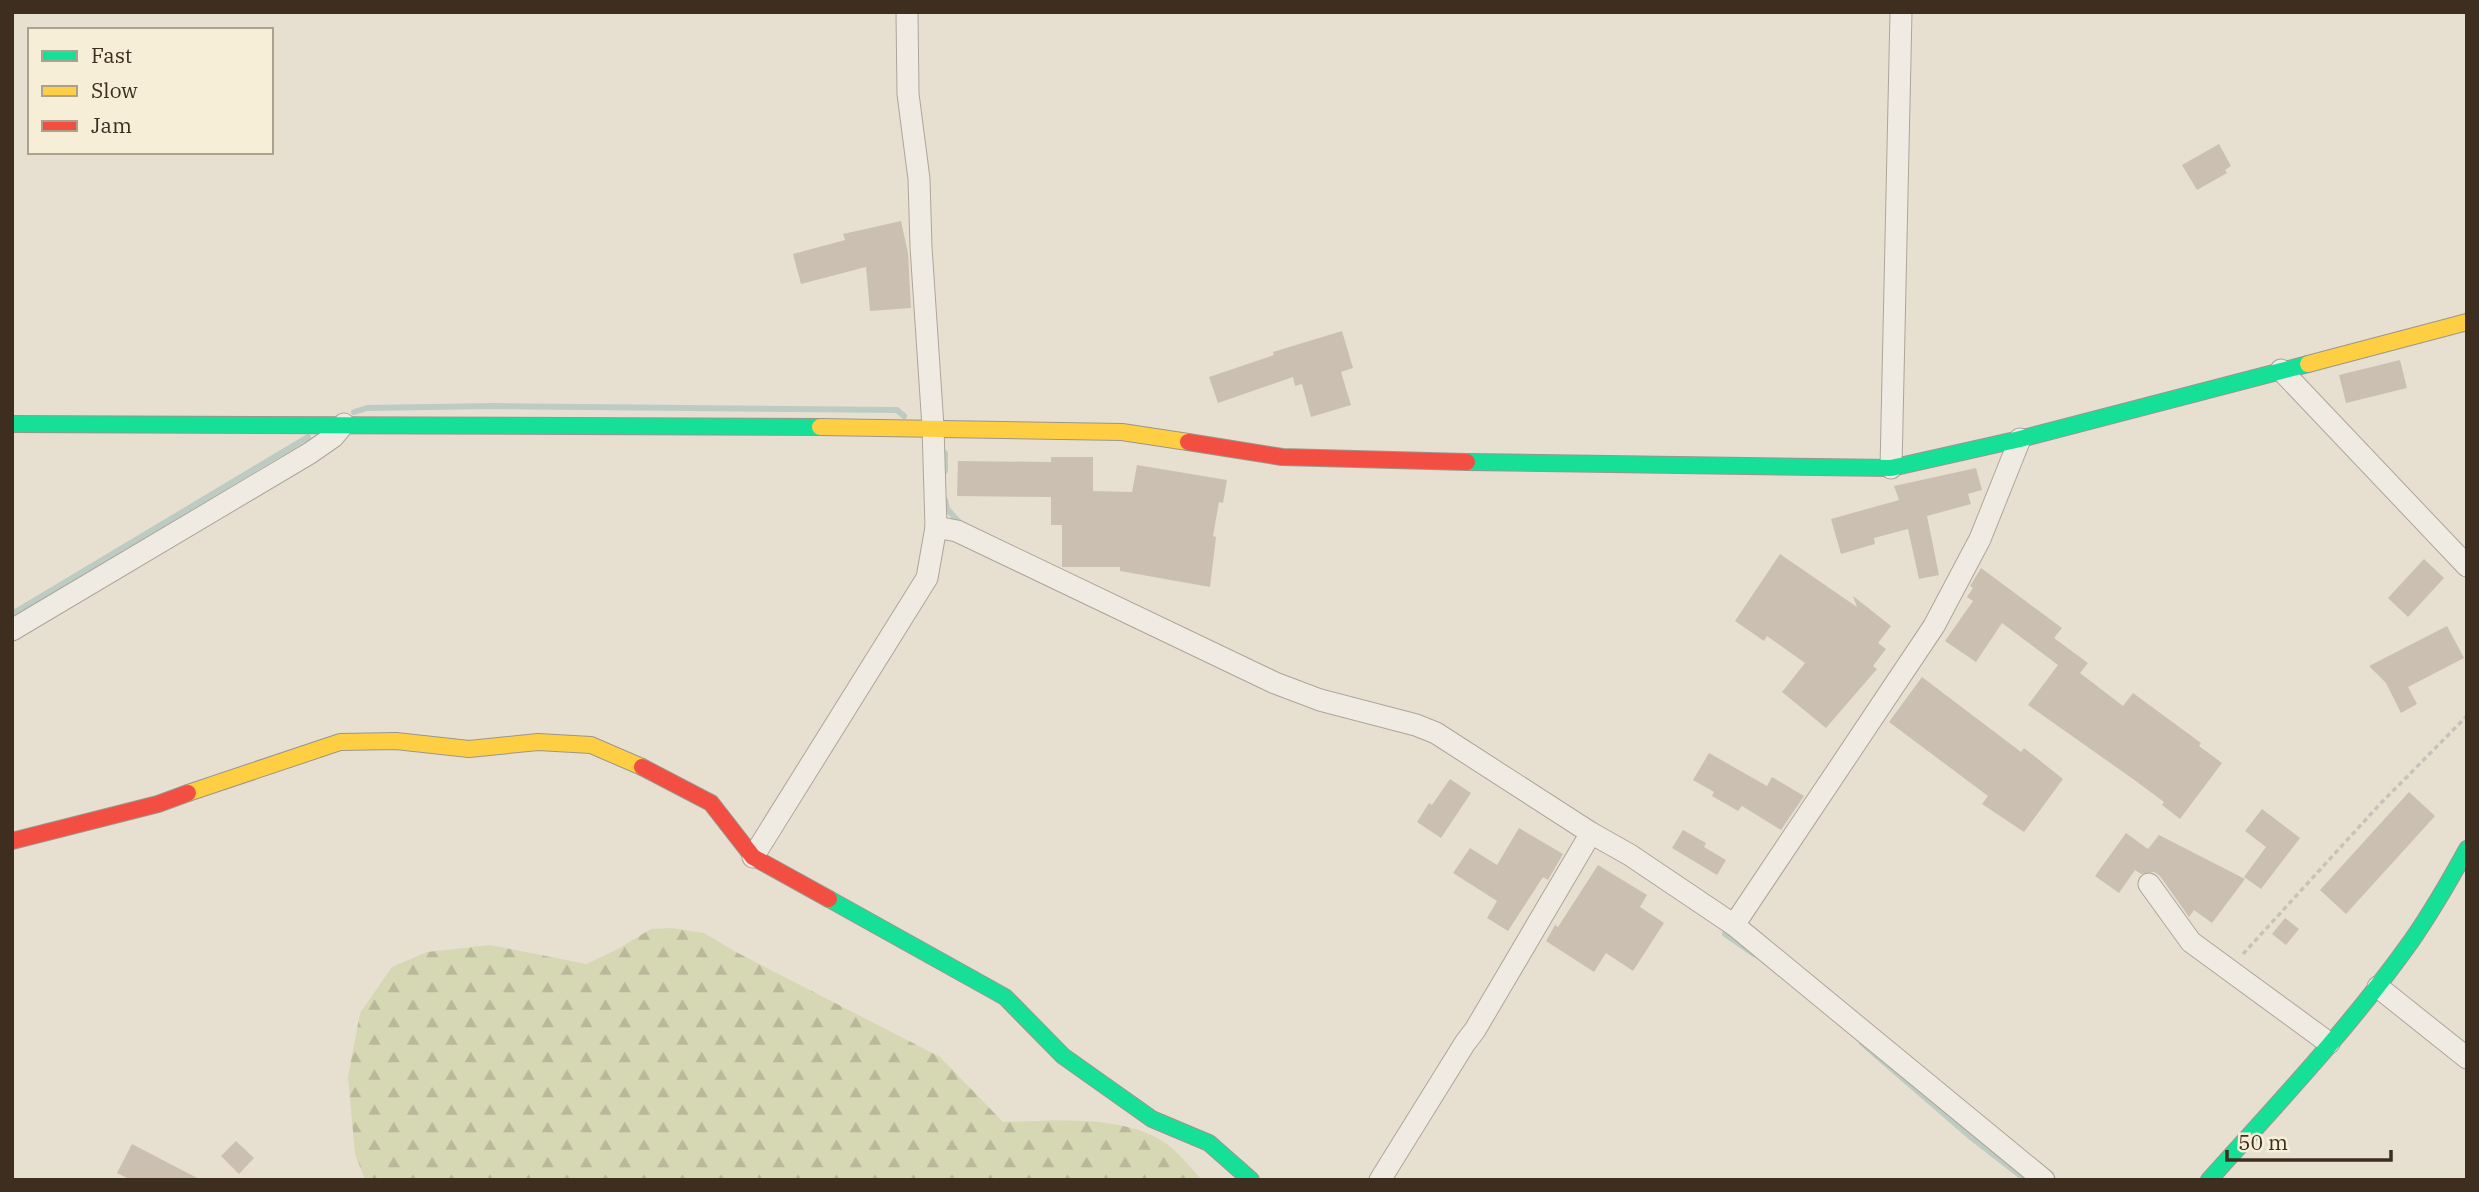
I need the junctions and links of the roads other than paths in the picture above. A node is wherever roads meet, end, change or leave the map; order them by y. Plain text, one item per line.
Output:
1 (907, 12) edge
2 (1901, 12) edge
3 (2467, 323) edge
4 (2281, 370) junction
5 (12, 424) edge
6 (344, 424) junction
7 (933, 427) junction
8 (2020, 439) junction
9 (1891, 468) junction
10 (936, 527) junction
11 (2467, 566) edge
12 (12, 630) edge
13 (1591, 833) junction
14 (12, 841) edge
15 (2467, 849) edge
16 (753, 858) junction
17 (2149, 884) dead end
18 (1734, 925) junction
19 (2378, 987) junction
20 (2329, 1043) junction
21 (2467, 1058) edge
22 (1251, 1180) edge
23 (1380, 1180) edge
24 (2044, 1180) edge
25 (2209, 1180) edge

1 - 7 street
2 - 9 street
3 - 4 street
4 - 8 street
4 - 11 street
5 - 6 street
6 - 7 street
6 - 12 street
7 - 9 street
7 - 10 street
8 - 9 street
8 - 18 street
10 - 13 street
10 - 16 street
13 - 18 street
13 - 23 street
14 - 16 street
15 - 19 street
16 - 22 street
17 - 20 street
18 - 24 street
19 - 20 street
19 - 21 street
20 - 25 street

